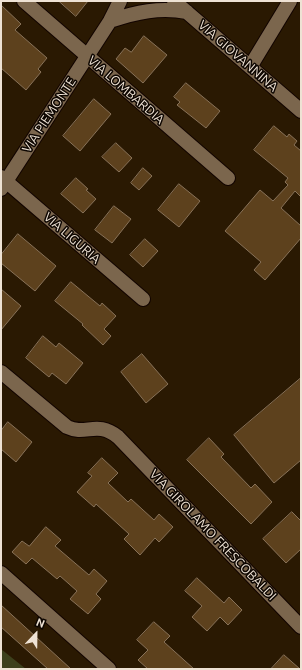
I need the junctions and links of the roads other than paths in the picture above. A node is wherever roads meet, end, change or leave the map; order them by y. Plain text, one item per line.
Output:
1 (24, 1) edge
2 (120, 1) edge
3 (148, 1) edge
4 (174, 1) edge
5 (290, 1) edge
6 (137, 12) junction
7 (188, 12) junction
8 (110, 21) junction
9 (87, 56) junction
10 (250, 67) junction
11 (301, 111) edge
12 (228, 178) dead end
13 (3, 182) edge
14 (143, 298) dead end
15 (1, 372) edge
16 (1, 573) edge
17 (301, 627) edge
18 (109, 669) edge

1 - 9 street, VIA LOMBARDIA
2 - 8 street, VIA PIEMONTE
3 - 6 street
4 - 7 street, VIA GIOVANNINA
5 - 10 street
6 - 7 street
6 - 8 street
7 - 10 street, VIA GIOVANNINA
8 - 9 street, VIA PIEMONTE
9 - 12 street, VIA LOMBARDIA
9 - 13 street, VIA PIEMONTE
10 - 11 street, VIA GIOVANNINA
13 - 14 street, VIA LIGURIA
15 - 17 street, VIA GIROLAMO FRESCOBALDI
16 - 18 street

